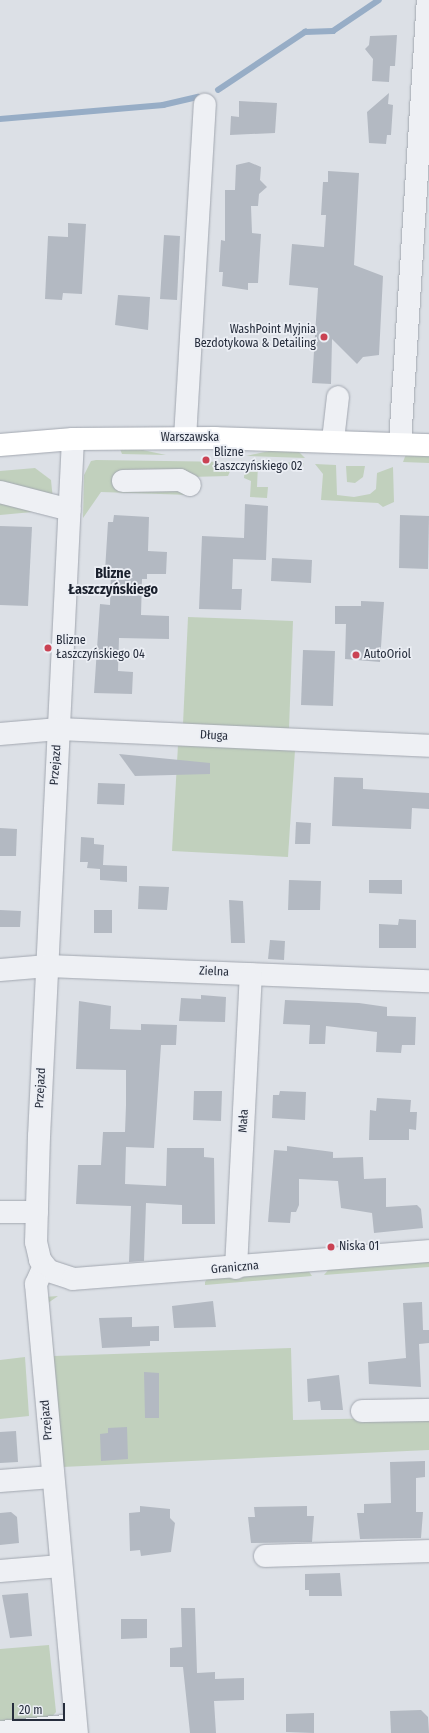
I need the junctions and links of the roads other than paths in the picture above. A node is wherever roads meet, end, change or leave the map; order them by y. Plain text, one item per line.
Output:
1 (428, 0) edge
2 (205, 105) dead end
3 (338, 397) dead end
4 (185, 438) junction
5 (74, 439) junction
6 (333, 440) junction
7 (400, 443) junction
8 (0, 445) edge
9 (429, 445) edge
10 (123, 481) dead end
11 (190, 485) dead end
12 (0, 492) edge
13 (70, 510) junction
14 (59, 729) junction
15 (0, 734) edge
16 (429, 746) edge
17 (48, 966) junction
18 (0, 970) edge
19 (252, 974) junction
20 (429, 981) edge
21 (0, 1212) edge
22 (36, 1212) junction
23 (429, 1251) edge
24 (44, 1266) junction
25 (236, 1268) junction
26 (429, 1410) edge
27 (362, 1411) dead end
28 (52, 1477) junction
29 (0, 1481) edge
30 (429, 1551) edge
31 (265, 1556) dead end
32 (61, 1566) junction
33 (0, 1571) edge
34 (77, 1729) edge
35 (0, 1732) edge

1 - 7 street
2 - 4 street
3 - 6 street
4 - 5 main road, Warszawska
4 - 6 main road, Warszawska
5 - 8 main road, Warszawska
5 - 13 street, Przejazd
6 - 7 main road, Warszawska
7 - 9 main road, Warszawska
10 - 11 street
12 - 13 street
13 - 14 street, Przejazd
14 - 15 street, Długa
14 - 16 street, Długa
14 - 17 street, Przejazd
17 - 18 street, Zielna
17 - 19 street, Zielna
17 - 22 street, Przejazd
19 - 20 street, Zielna
19 - 25 street, Mała
21 - 22 street
22 - 24 street, Przejazd
23 - 25 street, Graniczna
24 - 25 street, Graniczna
24 - 28 street, Przejazd
26 - 27 street
28 - 29 street
28 - 32 street, Przejazd
30 - 31 street
32 - 33 street
32 - 34 street, Przejazd
34 - 35 street

